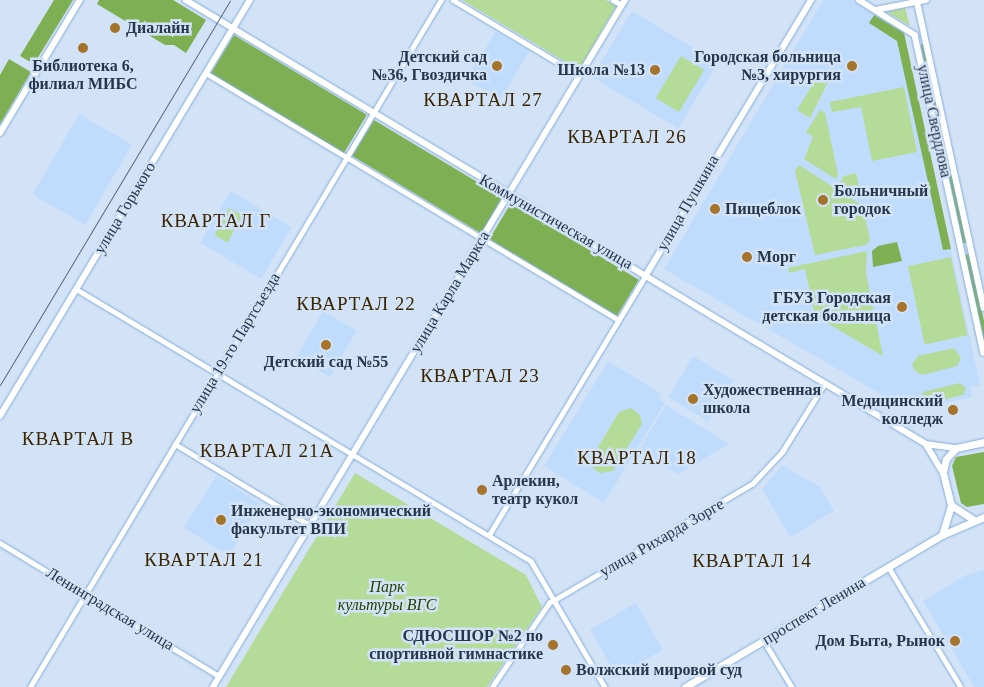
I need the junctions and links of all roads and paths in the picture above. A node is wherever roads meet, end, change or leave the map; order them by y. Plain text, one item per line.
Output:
1 (80, 0) edge
2 (186, 0) edge
3 (250, 0) edge
4 (441, 0) edge
5 (453, 0) edge
6 (613, 0) edge
7 (811, 0) edge
8 (859, 0) edge
9 (926, 0) edge
10 (917, 1) edge
11 (623, 2) edge
12 (876, 10) junction
13 (233, 28) junction
14 (206, 73) junction
15 (579, 75) junction
16 (373, 113) junction
17 (0, 133) edge
18 (346, 158) junction
19 (509, 194) junction
20 (482, 239) junction
21 (972, 250) junction
22 (962, 252) junction
23 (646, 275) junction
24 (76, 289) junction
25 (984, 308) edge
26 (619, 320) junction
27 (984, 353) edge
28 (217, 374) junction
29 (825, 383) junction
30 (0, 416) edge
31 (983, 441) edge
32 (175, 444) junction
33 (926, 444) junction
34 (956, 448) junction
35 (353, 453) junction
36 (943, 472) junction
37 (951, 505) junction
38 (984, 517) edge
39 (974, 520) junction
40 (310, 525) junction
41 (490, 535) junction
42 (942, 535) junction
43 (0, 543) edge
44 (888, 566) junction
45 (85, 594) junction
46 (554, 600) junction
47 (764, 641) junction
48 (219, 676) junction
49 (30, 687) edge
50 (213, 687) edge
51 (492, 687) edge
52 (605, 687) edge
53 (685, 687) edge
54 (792, 687) edge
55 (961, 687) edge

1 - 17 street
2 - 13 street, Коммунистическая улица
3 - 13 street, улица Горького
4 - 16 street, улица 19-го Партсъезда
5 - 15 street
6 - 11 street
7 - 23 street, улица Пушкина
8 - 12 street, улица Свердлова
9 - 10 street
10 - 12 street
10 - 21 street, улица Свердлова
11 - 15 street, улица Карла Маркса
12 - 22 street, улица Свердлова
13 - 14 street, улица Горького
13 - 16 street, Коммунистическая улица
14 - 18 street
14 - 24 street, улица Горького
15 - 19 street, улица Карла Маркса
16 - 18 street, улица 19-го Партсъезда
16 - 19 street, Коммунистическая улица
18 - 20 street
18 - 28 street, улица 19-го Партсъезда
19 - 20 street, улица Карла Маркса
19 - 23 street, Коммунистическая улица
20 - 26 street
20 - 35 street, улица Карла Маркса
21 - 22 street
21 - 25 street, улица Свердлова
22 - 27 street, улица Свердлова
23 - 26 street, улица Пушкина
23 - 29 street, Коммунистическая улица
24 - 28 street
24 - 30 street, улица Горького
26 - 41 street, улица Пушкина
28 - 32 street, улица 19-го Партсъезда
28 - 35 street
29 - 33 street, Коммунистическая улица
29 - 46 street, улица Рихарда Зорге
31 - 34 main road
32 - 40 street
32 - 45 street, улица 19-го Партсъезда
33 - 34 street, Коммунистическая улица
33 - 36 street, Коммунистическая улица
34 - 36 main road
35 - 40 street, улица Карла Маркса
35 - 41 street
36 - 37 main road
37 - 39 main road
37 - 42 main road
38 - 39 main road, проспект Ленина
39 - 42 main road, проспект Ленина
40 - 48 street, улица Карла Маркса
41 - 46 street
42 - 44 main road, проспект Ленина
43 - 45 street, Ленинградская улица
44 - 47 main road, проспект Ленина
44 - 55 street
45 - 48 street, Ленинградская улица
45 - 49 street, улица 19-го Партсъезда
46 - 51 street, улица Рихарда Зорге
46 - 52 street
47 - 53 main road, проспект Ленина
47 - 54 street
48 - 50 street, улица Карла Маркса

